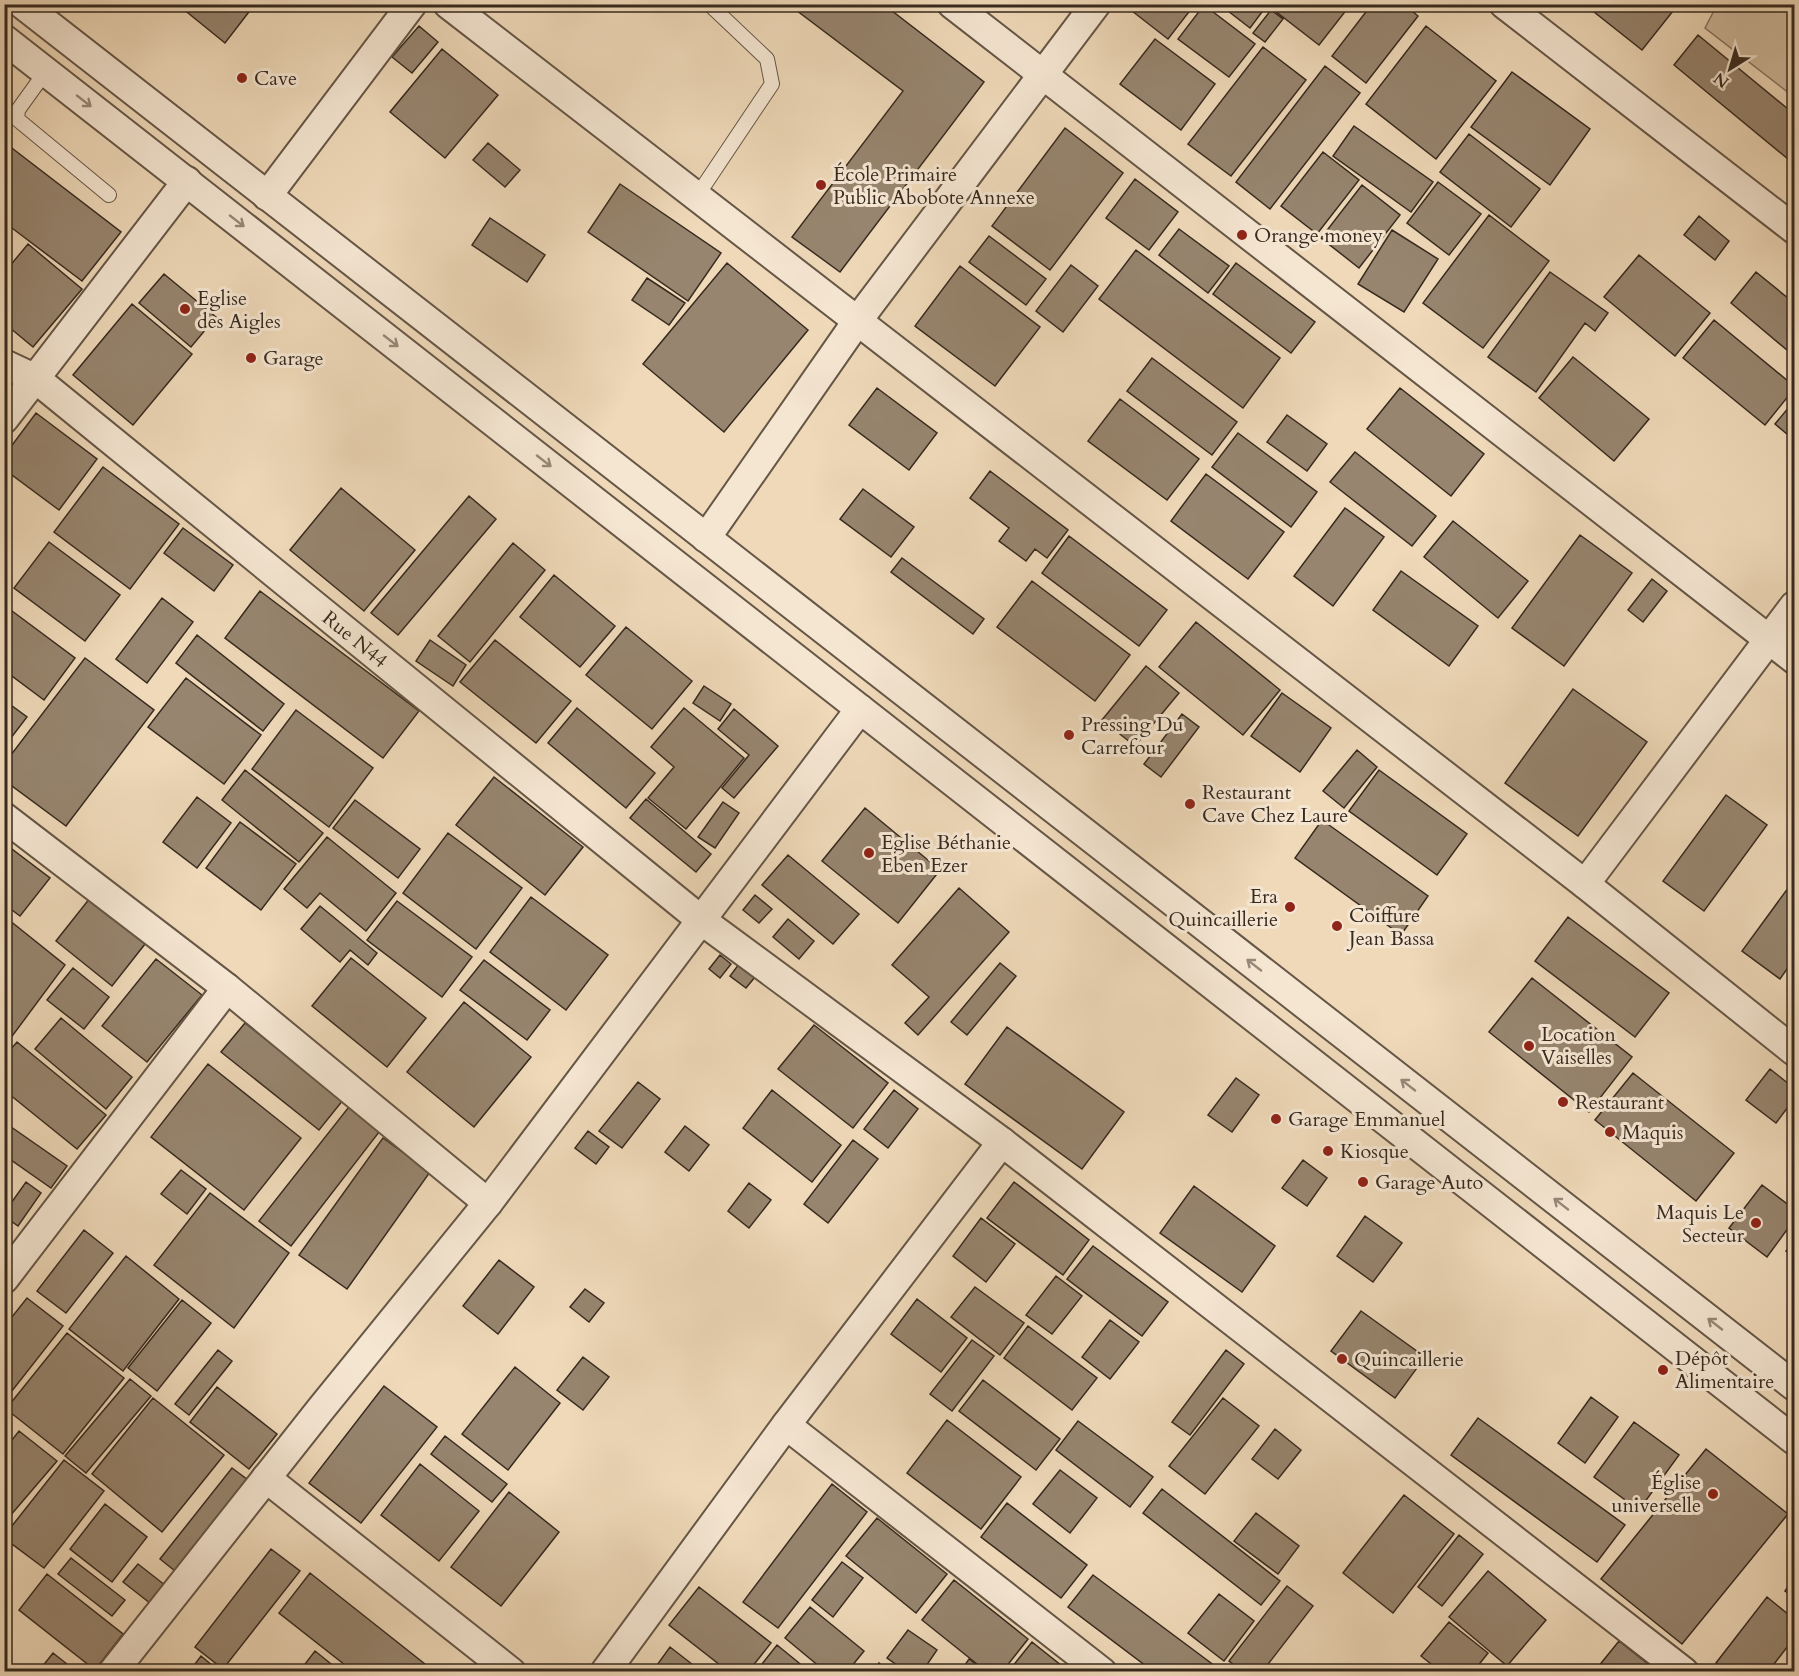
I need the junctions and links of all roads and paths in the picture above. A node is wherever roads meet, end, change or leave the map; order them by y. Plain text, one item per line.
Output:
1 (22, 4) edge
2 (412, 4) edge
3 (448, 4) edge
4 (709, 4) edge
5 (952, 4) edge
6 (1096, 4) edge
7 (1504, 4) edge
8 (4, 39) edge
9 (46, 71) junction
10 (1044, 75) junction
11 (187, 181) junction
12 (109, 195) dead end
13 (267, 196) junction
14 (697, 196) junction
15 (1794, 229) edge
16 (858, 320) junction
17 (4, 364) edge
18 (36, 379) junction
19 (4, 420) edge
20 (706, 538) junction
21 (1794, 606) edge
22 (1769, 639) junction
23 (1794, 659) edge
24 (860, 709) junction
25 (4, 818) edge
26 (1586, 884) junction
27 (701, 920) junction
28 (227, 988) junction
29 (1794, 1051) edge
30 (1002, 1142) junction
31 (488, 1203) junction
32 (4, 1279) edge
33 (1794, 1386) edge
34 (786, 1425) junction
35 (1794, 1440) edge
36 (266, 1478) junction
37 (113, 1671) edge
38 (512, 1671) edge
39 (605, 1671) edge
40 (1102, 1671) edge
41 (1684, 1671) edge

1 - 13 street
2 - 13 street
3 - 14 street
4 - 14 lane
5 - 10 street
6 - 10 street
7 - 15 street
8 - 9 street
9 -> 11 street
9 - 12 lane
10 - 16 street
10 - 22 street
11 - 18 street
11 -> 24 street
13 - 20 street
14 - 16 street
16 - 20 street
16 - 26 street
17 - 18 street, Rue N44
18 - 19 street
18 - 27 street, Rue N44
33 -> 20 street
21 - 22 street
22 - 23 street
22 - 26 street
24 - 27 street
24 - 35 street
25 - 28 street
26 - 29 street
27 - 30 street, Rue N44
27 - 31 street
28 - 31 street
28 - 32 street
30 - 34 street
30 - 41 street, Rue N44
31 - 36 street
34 - 39 street
34 - 40 street
36 - 37 street
36 - 38 street

